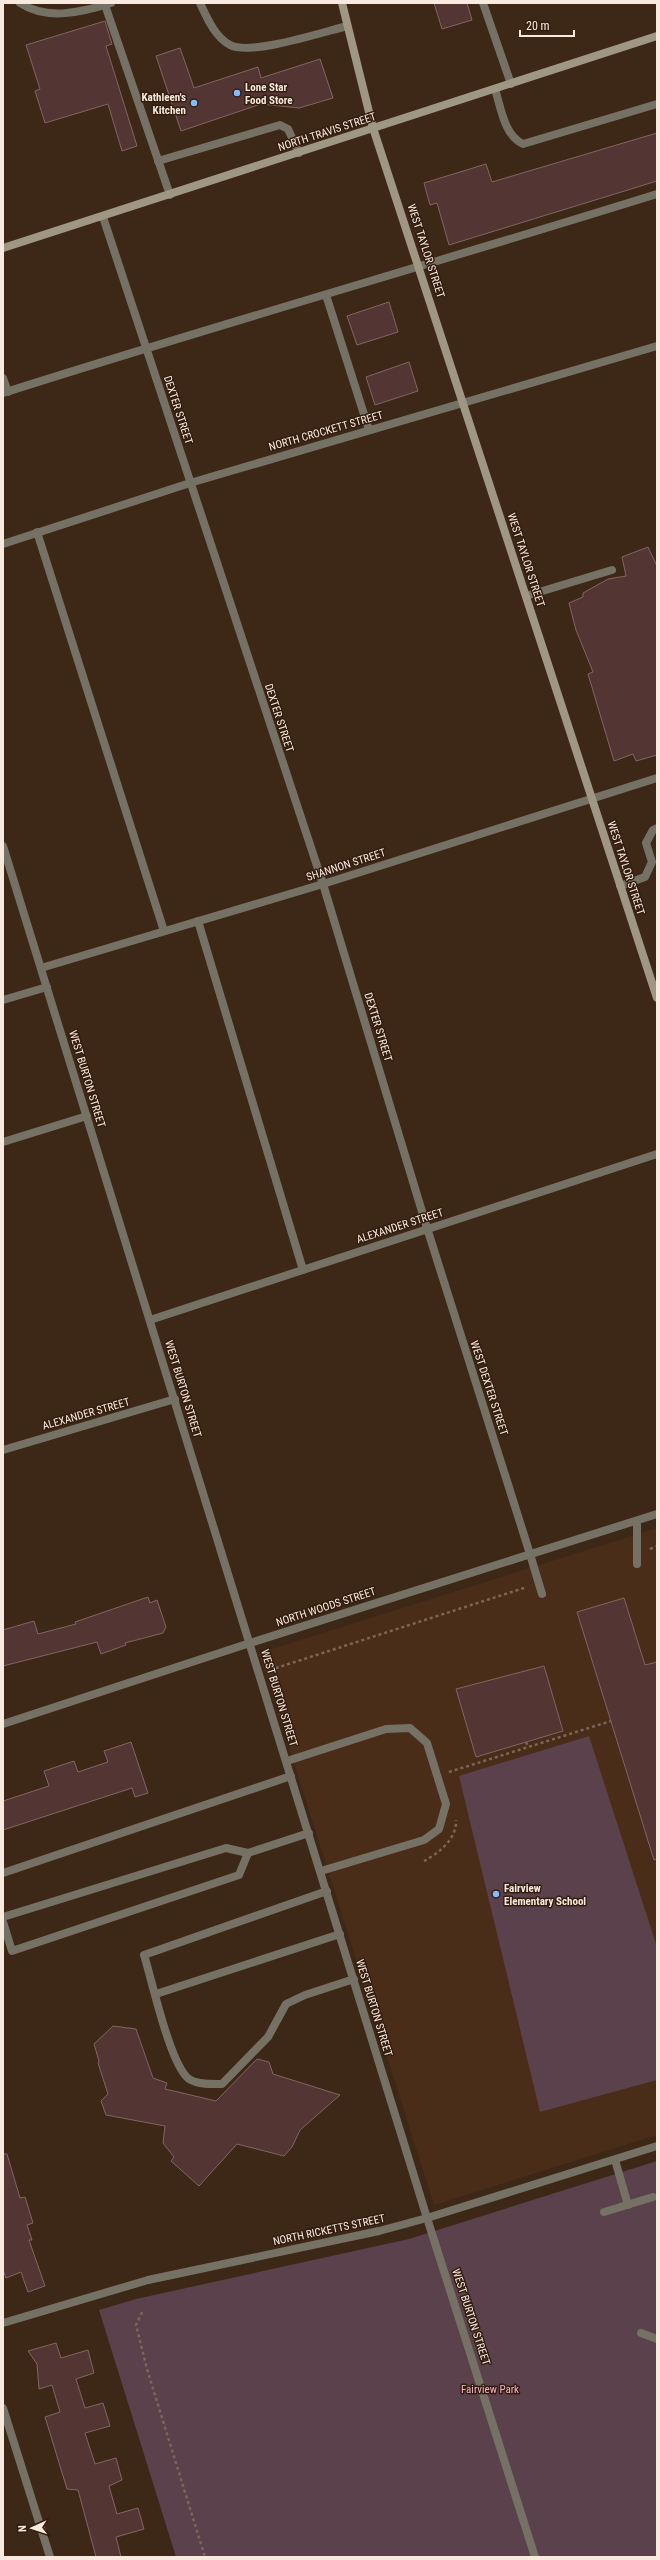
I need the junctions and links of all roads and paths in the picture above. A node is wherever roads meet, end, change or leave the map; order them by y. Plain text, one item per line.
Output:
1 (20, 3) edge
2 (200, 3) edge
3 (342, 3) edge
4 (483, 3) edge
5 (108, 4) edge
6 (347, 26) junction
7 (657, 36) edge
8 (511, 84) junction
9 (495, 89) junction
10 (657, 104) edge
11 (373, 128) junction
12 (299, 153) junction
13 (158, 161) junction
14 (657, 194) edge
15 (170, 195) junction
16 (103, 217) junction
17 (3, 248) edge
18 (420, 268) junction
19 (326, 296) junction
20 (657, 346) edge
21 (147, 348) junction
22 (3, 378) edge
23 (5, 392) edge
24 (464, 402) junction
25 (369, 430) junction
26 (190, 483) junction
27 (37, 532) junction
28 (3, 544) edge
29 (612, 570) dead end
30 (526, 596) junction
31 (657, 778) edge
32 (592, 798) junction
33 (657, 828) edge
34 (3, 846) edge
35 (323, 884) junction
36 (620, 886) junction
37 (198, 921) junction
38 (164, 931) junction
39 (41, 968) junction
40 (47, 987) junction
41 (657, 998) edge
42 (3, 1000) edge
43 (87, 1116) junction
44 (3, 1142) edge
45 (657, 1154) edge
46 (427, 1228) junction
47 (302, 1270) junction
48 (150, 1320) junction
49 (175, 1399) junction
50 (3, 1450) edge
51 (657, 1514) edge
52 (637, 1520) junction
53 (657, 1546) edge
54 (647, 1549) dead end
55 (530, 1554) junction
56 (637, 1564) dead end
57 (530, 1586) dead end
58 (542, 1594) dead end
59 (250, 1643) junction
60 (260, 1673) junction
61 (610, 1721) dead end
62 (3, 1724) edge
63 (526, 1742) dead end
64 (528, 1747) junction
65 (287, 1761) junction
66 (291, 1776) junction
67 (437, 1777) junction
68 (309, 1833) junction
69 (248, 1853) junction
70 (321, 1871) junction
71 (3, 1874) edge
72 (327, 1891) junction
73 (3, 1917) edge
74 (3, 1922) edge
75 (340, 1934) junction
76 (354, 1979) junction
77 (156, 1994) junction
78 (657, 2146) edge
79 (615, 2160) junction
80 (653, 2197) dead end
81 (628, 2205) junction
82 (604, 2212) dead end
83 (427, 2218) junction
84 (142, 2312) dead end
85 (3, 2323) edge
86 (641, 2333) dead end
87 (657, 2339) edge
88 (3, 2408) edge
89 (50, 2557) edge
90 (206, 2557) edge
91 (535, 2557) edge

1 - 5 street
2 - 6 street
3 - 6 main road, WEST TAYLOR STREET
4 - 8 street
5 - 13 street
6 - 11 main road, WEST TAYLOR STREET
7 - 8 main road, NORTH TRAVIS STREET
8 - 9 main road, NORTH TRAVIS STREET
9 - 10 street
9 - 11 main road, NORTH TRAVIS STREET
11 - 12 main road, NORTH TRAVIS STREET
11 - 18 main road, WEST TAYLOR STREET
12 - 13 street
12 - 15 main road, NORTH TRAVIS STREET
13 - 15 street
14 - 18 street
15 - 16 main road, NORTH TRAVIS STREET
16 - 17 main road, NORTH TRAVIS STREET
16 - 21 street, DEXTER STREET
18 - 19 street
18 - 24 main road, WEST TAYLOR STREET
19 - 21 street
19 - 25 street
20 - 24 street, NORTH CROCKETT STREET
21 - 23 street
21 - 26 street, DEXTER STREET
22 - 23 street
24 - 25 street, NORTH CROCKETT STREET
24 - 30 main road, WEST TAYLOR STREET
25 - 26 street, NORTH CROCKETT STREET
26 - 27 street, NORTH CROCKETT STREET
26 - 35 street, DEXTER STREET
27 - 28 street, NORTH CROCKETT STREET
27 - 38 street
29 - 30 street
30 - 32 main road, WEST TAYLOR STREET
31 - 32 street, SHANNON STREET
32 - 35 street, SHANNON STREET
32 - 36 main road, WEST TAYLOR STREET
33 - 36 street
34 - 39 street, WEST BURTON STREET
35 - 37 street, SHANNON STREET
35 - 46 street, DEXTER STREET
36 - 41 main road, WEST TAYLOR STREET
37 - 38 street, SHANNON STREET
37 - 47 street
38 - 39 street, SHANNON STREET
39 - 40 street, WEST BURTON STREET
40 - 42 street
40 - 43 street, WEST BURTON STREET
43 - 44 street
43 - 48 street, WEST BURTON STREET
45 - 46 street, ALEXANDER STREET
46 - 47 street, ALEXANDER STREET
46 - 55 street, WEST DEXTER STREET
47 - 48 street, ALEXANDER STREET
48 - 49 street, WEST BURTON STREET
49 - 50 street, ALEXANDER STREET
49 - 59 street, WEST BURTON STREET
51 - 52 street, NORTH WOODS STREET
52 - 55 street, NORTH WOODS STREET
52 - 56 street
53 - 54 path
55 - 58 street, WEST DEXTER STREET
55 - 59 street, NORTH WOODS STREET
57 - 60 path
59 - 60 street, WEST BURTON STREET
59 - 62 street, NORTH WOODS STREET
60 - 65 street, WEST BURTON STREET
61 - 64 path
63 - 64 path
64 - 67 path
65 - 66 street, WEST BURTON STREET
65 - 67 street
66 - 68 street, WEST BURTON STREET
66 - 71 street
67 - 70 street
68 - 69 street
68 - 70 street, WEST BURTON STREET
69 - 73 street
69 - 74 street
70 - 72 street, WEST BURTON STREET
72 - 75 street, WEST BURTON STREET
72 - 77 street
75 - 76 street, WEST BURTON STREET
75 - 77 street
76 - 77 street
76 - 83 street, WEST BURTON STREET
78 - 79 street, NORTH RICKETTS STREET
79 - 81 street
79 - 83 street, NORTH RICKETTS STREET
80 - 81 street
81 - 82 street
83 - 85 street, NORTH RICKETTS STREET
83 - 91 street, WEST BURTON STREET
84 - 90 path
86 - 87 street
88 - 89 street

